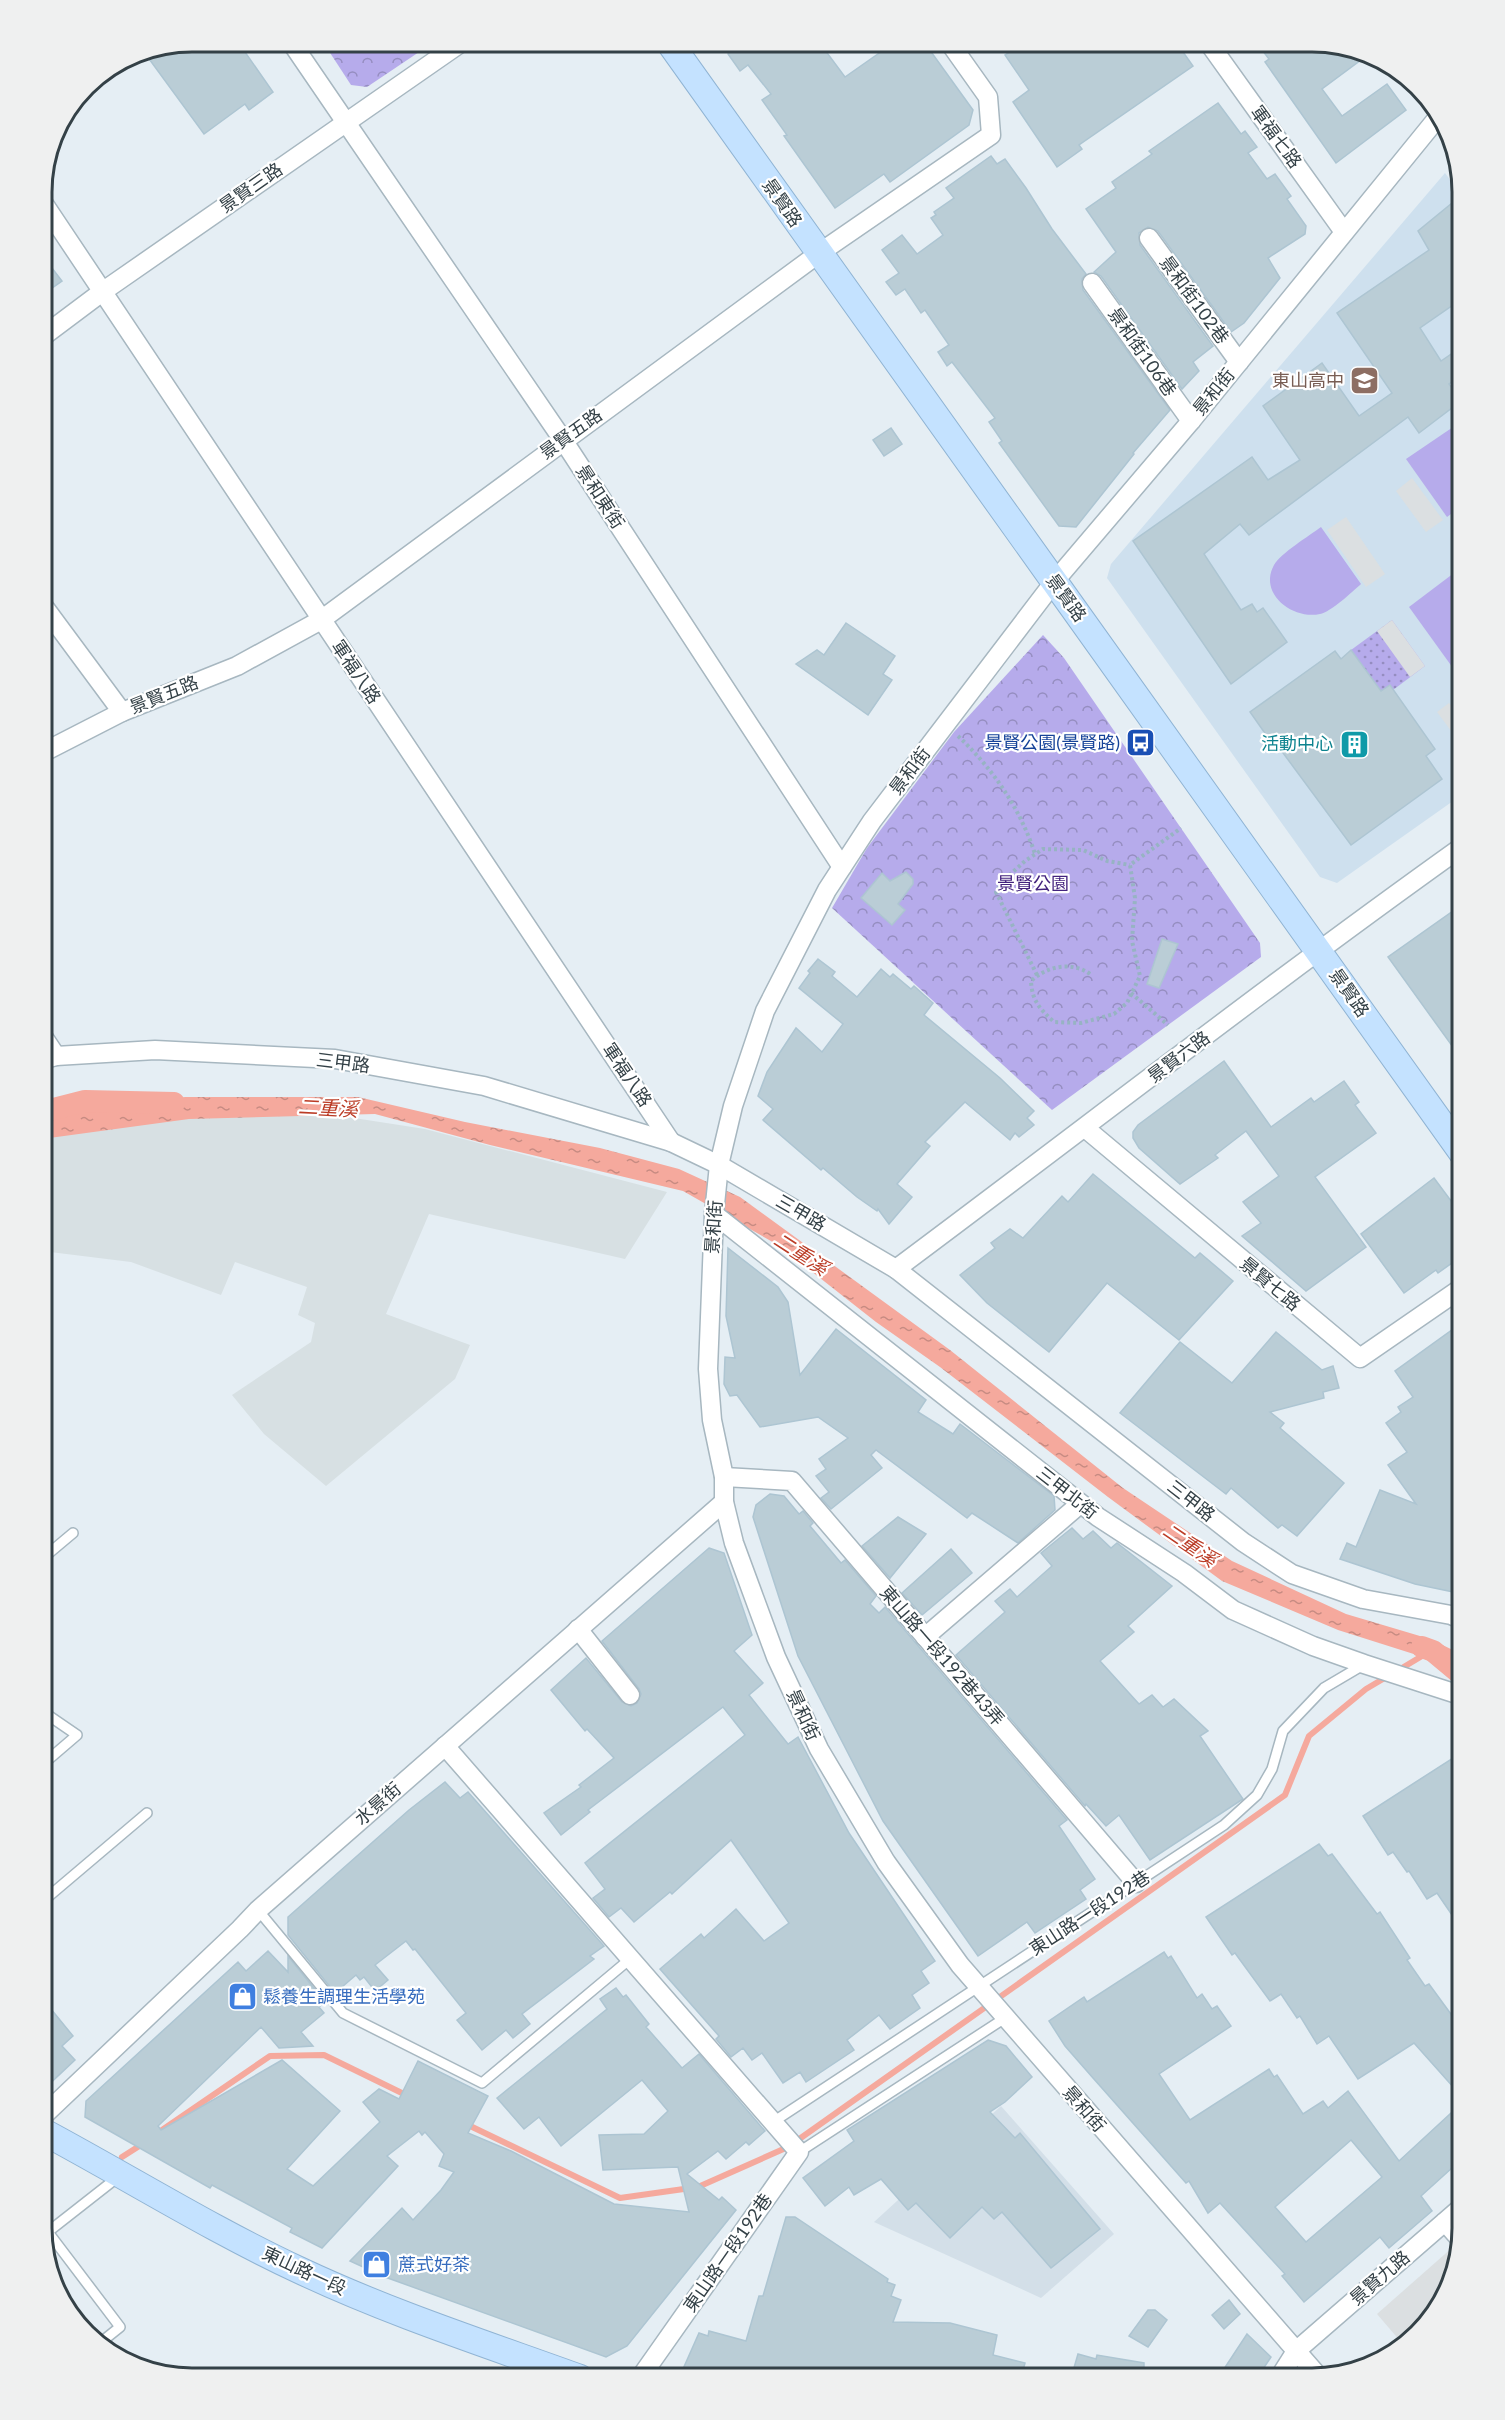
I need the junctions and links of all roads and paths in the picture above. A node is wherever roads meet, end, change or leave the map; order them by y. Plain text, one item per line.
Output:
1 (298, 52) edge
2 (447, 52) edge
3 (676, 52) edge
4 (956, 53) edge
5 (1216, 53) edge
6 (346, 122) junction
7 (1433, 123) edge
8 (53, 218) edge
9 (1344, 232) junction
10 (1149, 238) dead end
11 (818, 254) junction
12 (1092, 283) dead end
13 (102, 292) junction
14 (53, 329) edge
15 (1239, 362) junction
16 (1191, 421) junction
17 (562, 441) junction
18 (1054, 582) junction
19 (53, 619) edge
20 (321, 620) junction
21 (122, 712) junction
22 (954, 732) dead end
23 (53, 748) edge
24 (1181, 828) dead end
25 (1035, 854) junction
26 (1452, 854) edge
27 (1130, 866) junction
28 (842, 867) junction
29 (1319, 949) junction
30 (1090, 974) dead end
31 (1037, 975) junction
32 (1131, 993) junction
33 (1168, 1025) dead end
34 (53, 1058) edge
35 (1085, 1128) junction
36 (1452, 1138) edge
37 (671, 1142) junction
38 (719, 1165) junction
39 (714, 1214) junction
40 (896, 1269) junction
41 (1452, 1295) edge
42 (724, 1477) junction
43 (724, 1502) junction
44 (1080, 1504) junction
45 (73, 1533) dead end
46 (52, 1550) edge
47 (1452, 1615) edge
48 (578, 1629) junction
49 (925, 1637) junction
50 (1364, 1664) junction
51 (1452, 1692) edge
52 (630, 1695) dead end
53 (52, 1718) edge
54 (445, 1746) junction
55 (52, 1756) edge
56 (147, 1813) dead end
57 (1136, 1883) junction
58 (52, 1893) edge
59 (258, 1910) junction
60 (630, 1959) junction
61 (978, 1987) junction
62 (1005, 2018) junction
63 (52, 2107) edge
64 (773, 2122) junction
65 (52, 2137) edge
66 (799, 2152) junction
67 (120, 2176) junction
68 (1452, 2216) edge
69 (1445, 2222) junction
70 (52, 2228) edge
71 (1452, 2230) edge
72 (54, 2243) edge
73 (107, 2338) edge
74 (1296, 2350) junction
75 (550, 2367) edge
76 (647, 2367) edge
77 (1285, 2368) edge
78 (1311, 2368) edge

1 - 6 street, 景和東街
2 - 6 street, 景賢三路
3 - 11 street, 景賢路
4 - 11 street, 景賢五路
5 - 9 street, 軍福七路
6 - 13 street, 景賢三路
6 - 17 street, 景和東街
7 - 9 street, 景和街
8 - 13 street, 軍福八路
9 - 15 street, 景和街
10 - 15 street, 景和街102巷
11 - 17 street, 景賢五路
11 - 18 street, 景賢路
12 - 16 street, 景和街106巷
13 - 14 street, 景賢三路
13 - 20 street, 軍福八路
15 - 16 street, 景和街
16 - 18 street, 景和街
17 - 20 street, 景賢五路
17 - 28 street, 景和東街
18 - 28 street, 景和街
18 - 29 street, 景賢路
19 - 21 street
20 - 21 street, 景賢五路
20 - 37 street, 軍福八路
21 - 23 street, 景賢五路
22 - 25 path
24 - 27 path
25 - 27 path
25 - 31 path
26 - 29 street, 景賢六路
27 - 32 path
28 - 38 street, 景和街
29 - 35 street, 景賢六路
29 - 36 street, 景賢路
30 - 31 path
31 - 32 path
32 - 33 path
34 - 37 street, 三甲路
35 - 40 street, 景賢六路
35 - 41 street, 景賢七路
37 - 38 street, 三甲路
38 - 39 street, 景和街
38 - 40 street, 三甲路
39 - 42 street, 景和街
39 - 44 street, 三甲北街
40 - 47 street, 三甲路
42 - 43 street, 景和街
42 - 49 street, 東山路一段192巷43弄
43 - 48 street, 水景街
43 - 61 street, 景和街
44 - 49 street
44 - 50 street, 三甲北街
45 - 46 lane
48 - 52 street
48 - 54 street, 水景街
49 - 57 street, 東山路一段192巷43弄
50 - 51 street, 三甲北街
50 - 57 lane, 東山路一段192巷
53 - 55 lane
54 - 59 street, 水景街
54 - 60 street
56 - 58 lane
57 - 61 lane, 東山路一段192巷
59 - 60 lane
59 - 63 street, 水景街
60 - 64 street
61 - 62 street, 景和街
61 - 64 lane, 東山路一段192巷
62 - 66 lane, 東山路一段192巷
62 - 74 street, 景和街
64 - 66 street
65 - 67 street, 東山路一段
66 - 76 street, 東山路一段192巷
67 - 70 lane
67 - 75 street, 東山路一段
68 - 69 street, 景賢九路
69 - 71 street
69 - 74 street, 景賢九路
72 - 73 lane
74 - 77 street, 景賢九路
74 - 78 street, 景和街

